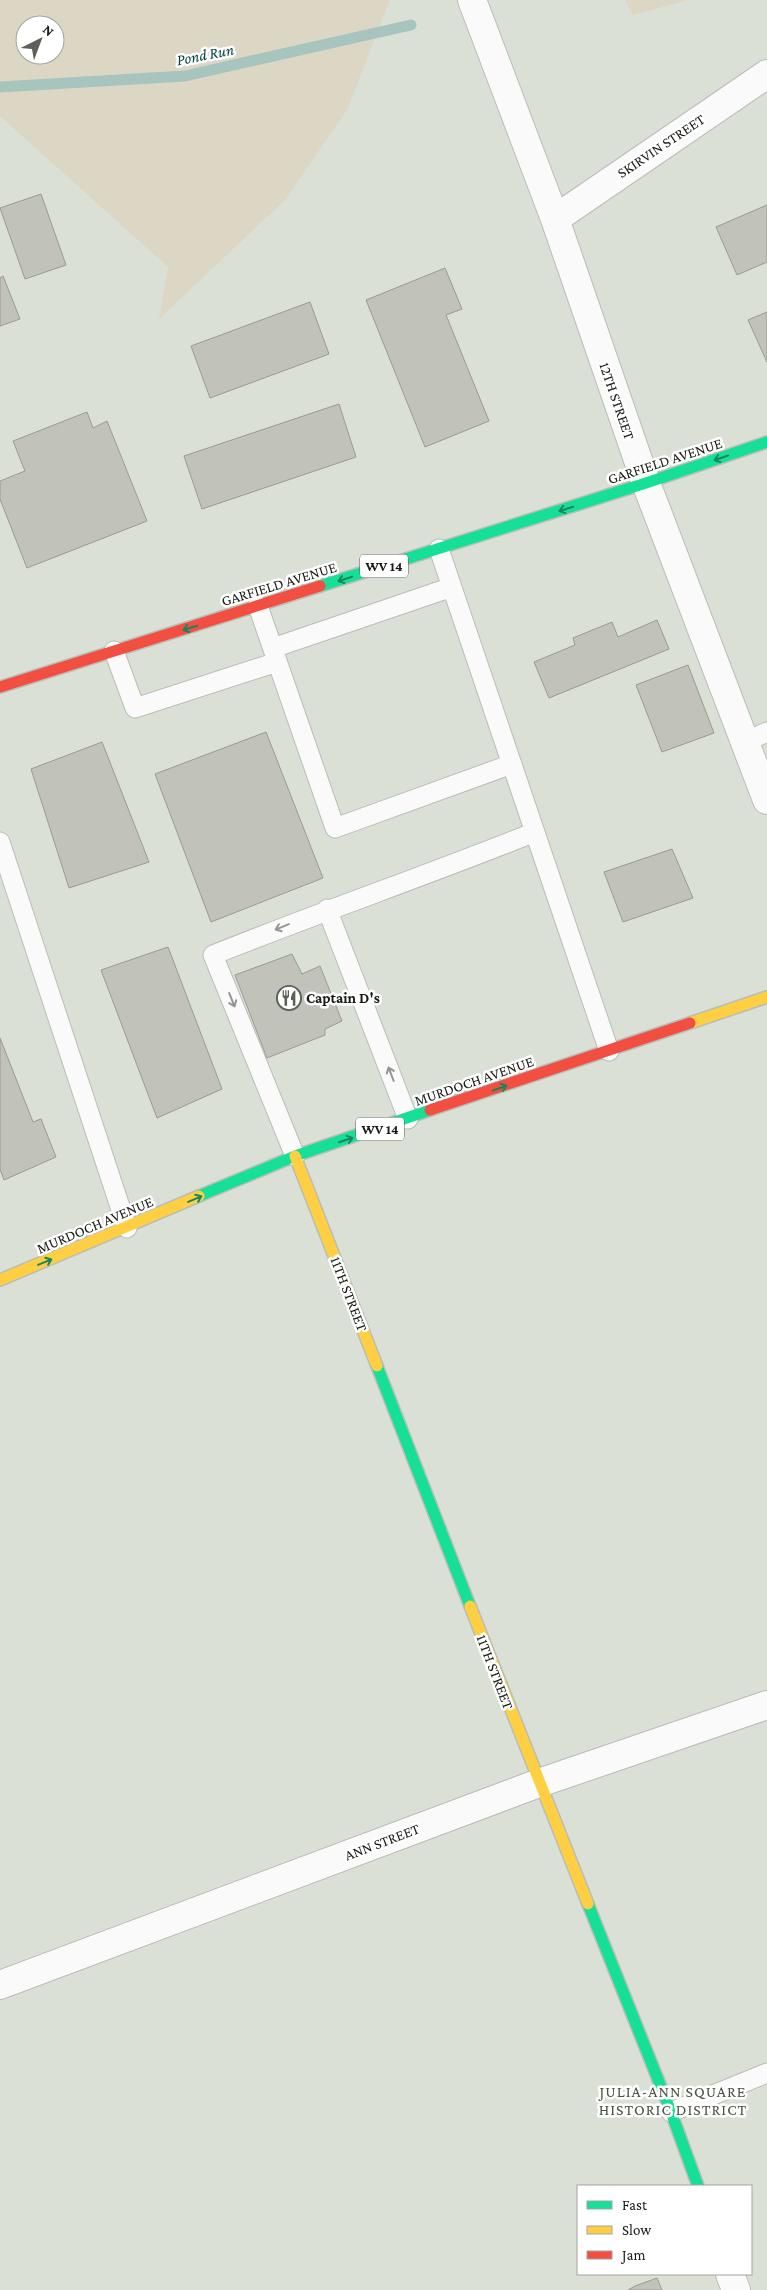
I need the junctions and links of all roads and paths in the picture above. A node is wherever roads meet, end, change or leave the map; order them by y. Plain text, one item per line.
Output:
1 (472, 0) edge
2 (767, 74) edge
3 (556, 219) junction
4 (767, 442) edge
5 (646, 483) junction
6 (439, 549) junction
7 (452, 587) junction
8 (258, 606) junction
9 (114, 651) junction
10 (275, 655) junction
11 (0, 687) edge
12 (756, 737) edge
13 (512, 764) junction
14 (767, 800) edge
15 (535, 832) junction
16 (0, 842) edge
17 (327, 909) junction
18 (767, 997) edge
19 (609, 1050) junction
20 (408, 1119) junction
21 (295, 1156) junction
22 (128, 1228) junction
23 (0, 1280) edge
24 (767, 1705) edge
25 (539, 1783) junction
26 (0, 1985) edge
27 (767, 2073) edge
28 (671, 2112) junction
29 (698, 2185) edge
30 (730, 2275) edge
31 (736, 2290) edge

1 - 3 street, 12TH STREET
2 - 3 street, SKIRVIN STREET
3 - 5 street, 12TH STREET
4 -> 5 main road, GARFIELD AVENUE / WV 14
5 -> 6 main road, GARFIELD AVENUE / WV 14
5 - 12 street, 12TH STREET
6 - 7 lane
6 -> 8 main road, GARFIELD AVENUE / WV 14
7 - 10 lane
7 - 13 lane
8 -> 9 main road, GARFIELD AVENUE / WV 14
8 - 10 lane
9 - 10 lane
9 - 11 main road, GARFIELD AVENUE / WV 14
10 - 13 lane
12 - 14 street, 12TH STREET
13 - 15 lane
15 - 17 lane
15 - 19 lane
16 - 22 lane
20 -> 17 lane
17 -> 21 lane
18 - 19 main road, MURDOCH AVENUE / WV 14
20 -> 19 main road, MURDOCH AVENUE / WV 14
21 -> 20 main road, MURDOCH AVENUE / WV 14
22 -> 21 main road, MURDOCH AVENUE / WV 14
21 - 25 main road, 11TH STREET
23 -> 22 main road, MURDOCH AVENUE / WV 14
24 - 25 street, ANN STREET
25 - 26 street, ANN STREET
25 - 28 main road, 11TH STREET
27 - 28 lane
28 - 29 main road, 11TH STREET
30 - 31 street

